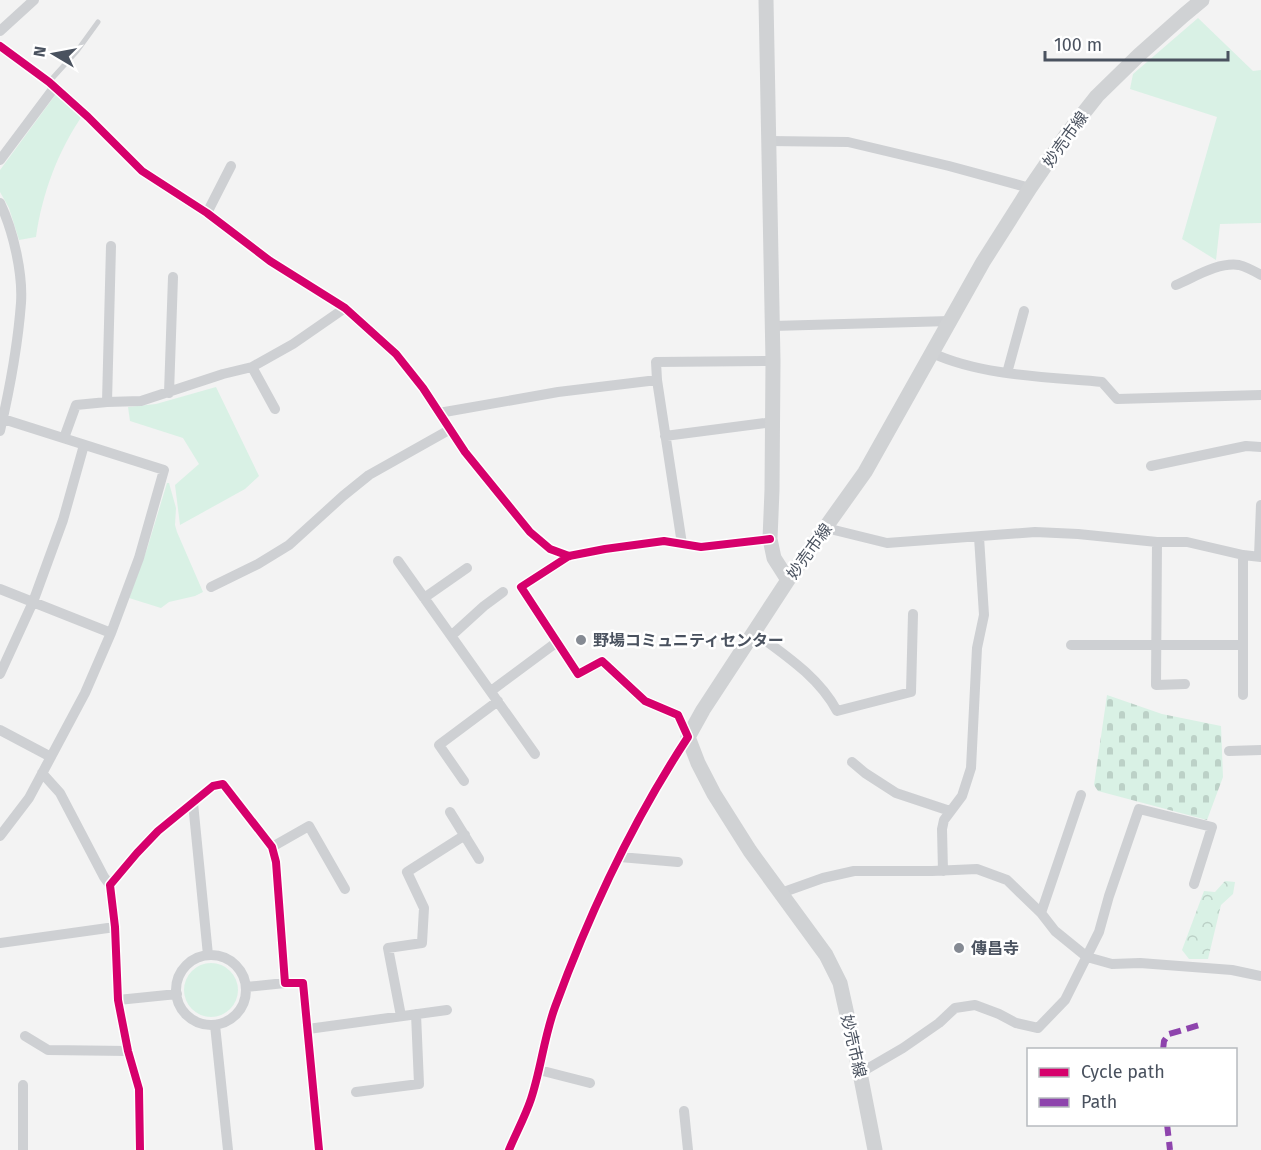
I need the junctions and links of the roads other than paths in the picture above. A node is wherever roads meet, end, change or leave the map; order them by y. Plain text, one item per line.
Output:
1 (33, 0) edge
2 (766, 0) edge
3 (1202, 0) edge
4 (98, 22) dead end
5 (0, 31) edge
6 (0, 46) edge
7 (52, 85) junction
8 (769, 141) junction
9 (0, 160) edge
10 (231, 166) dead end
11 (1030, 188) junction
12 (0, 203) edge
13 (207, 213) junction
14 (111, 246) dead end
15 (1261, 275) edge
16 (173, 277) dead end
17 (1176, 285) dead end
18 (345, 308) junction
19 (1024, 311) dead end
20 (950, 321) junction
21 (773, 326) junction
22 (932, 353) junction
23 (773, 361) junction
24 (252, 367) junction
25 (1007, 372) junction
26 (657, 380) junction
27 (169, 393) junction
28 (1261, 395) edge
29 (107, 402) junction
30 (275, 409) dead end
31 (439, 413) junction
32 (2, 418) edge
33 (773, 422) junction
34 (449, 430) junction
35 (0, 431) edge
36 (665, 436) junction
37 (63, 438) junction
38 (84, 445) junction
39 (1261, 447) edge
40 (1151, 466) dead end
41 (1261, 505) edge
42 (825, 528) junction
43 (979, 537) junction
44 (770, 539) junction
45 (1157, 542) junction
46 (682, 544) junction
47 (1243, 555) junction
48 (569, 556) junction
49 (1260, 557) edge
50 (398, 561) dead end
51 (467, 568) dead end
52 (788, 580) junction
53 (211, 587) dead end
54 (0, 589) edge
55 (503, 592) dead end
56 (424, 598) junction
57 (33, 602) junction
58 (914, 614) dead end
59 (754, 632) junction
60 (111, 633) junction
61 (451, 636) junction
62 (557, 642) junction
63 (1071, 645) dead end
64 (1156, 645) junction
65 (1243, 645) junction
66 (0, 674) edge
67 (1185, 684) dead end
68 (490, 691) junction
69 (1243, 695) dead end
70 (498, 701) junction
71 (0, 730) edge
72 (688, 737) junction
73 (1261, 750) edge
74 (1228, 751) dead end
75 (535, 754) dead end
76 (51, 758) junction
77 (852, 762) dead end
78 (42, 772) junction
79 (464, 781) dead end
80 (1081, 795) dead end
81 (193, 803) junction
82 (450, 812) dead end
83 (950, 812) junction
84 (465, 835) junction
85 (0, 836) edge
86 (272, 847) junction
87 (620, 857) junction
88 (479, 859) dead end
89 (678, 862) dead end
90 (943, 871) junction
91 (1194, 884) dead end
92 (111, 885) junction
93 (345, 890) dead end
94 (781, 893) junction
95 (1041, 913) junction
96 (115, 927) junction
97 (0, 943) edge
98 (208, 956) junction
99 (1087, 957) junction
100 (1261, 976) edge
101 (285, 983) junction
102 (246, 987) junction
103 (177, 994) junction
104 (118, 1000) junction
105 (447, 1010) dead end
106 (416, 1014) junction
107 (401, 1016) junction
108 (215, 1025) junction
109 (308, 1029) junction
110 (25, 1036) dead end
111 (128, 1051) junction
112 (539, 1070) junction
113 (860, 1073) junction
114 (590, 1083) dead end
115 (22, 1086) dead end
116 (356, 1092) dead end
117 (684, 1111) dead end
118 (23, 1150) edge
119 (140, 1150) edge
120 (228, 1150) edge
121 (319, 1150) edge
122 (509, 1150) edge
123 (688, 1150) edge
124 (875, 1150) edge

1 - 5 street
2 - 8 main road
3 - 11 main road, 妙売市線
4 - 7 lane
6 - 7 street
7 - 9 street
7 - 13 street
8 - 11 street
8 - 21 main road
10 - 13 street
11 - 20 main road, 妙売市線
12 - 32 street
13 - 18 street
14 - 29 street
15 - 17 street
16 - 27 street
18 - 24 street
18 - 31 street
19 - 25 street
20 - 21 street
20 - 22 main road, 妙売市線
21 - 23 main road
22 - 25 street
22 - 42 main road, 妙売市線
23 - 26 street
23 - 33 main road
24 - 27 street
24 - 30 street
25 - 28 street
26 - 31 street
26 - 36 street
27 - 29 street
29 - 37 street
31 - 34 street
32 - 35 street
32 - 37 street
33 - 36 street
33 - 44 main road
34 - 48 street
34 - 53 street
36 - 46 street
37 - 38 street
38 - 57 street
38 - 60 street
39 - 40 street
41 - 49 street
42 - 43 street
42 - 52 main road, 妙売市線
43 - 45 street
43 - 83 street
44 - 46 street
44 - 52 main road
45 - 47 street
45 - 64 street
46 - 48 street
47 - 49 street
47 - 65 street
48 - 62 street
50 - 56 street
51 - 56 street
52 - 59 main road, 妙売市線
54 - 57 street
55 - 61 street
56 - 61 street
57 - 60 street
57 - 66 street
58 - 59 street
59 - 72 main road, 妙売市線
60 - 76 street
61 - 68 street
62 - 68 street
62 - 72 street
63 - 64 street
64 - 65 street
64 - 67 street
65 - 69 street
68 - 70 street
70 - 75 street
70 - 79 street
71 - 76 street
72 - 87 street
72 - 94 main road, 妙売市線
73 - 74 street
76 - 78 street
77 - 83 street
78 - 85 street
78 - 92 street
80 - 95 street
81 - 86 street
81 - 92 street
81 - 98 street
82 - 84 street
83 - 90 street
84 - 88 street
84 - 107 street
86 - 93 street
86 - 101 street
87 - 89 street
87 - 112 street
90 - 94 street
90 - 95 street
91 - 99 street
92 - 96 street
94 - 113 main road, 妙売市線
95 - 99 street
96 - 97 street
96 - 104 street
98 - 102 street
98 - 103 street
99 - 100 street
99 - 113 street
101 - 102 street
101 - 109 street
102 - 108 street
103 - 104 street
103 - 108 street
104 - 111 street
105 - 106 street
106 - 107 street
106 - 116 street
107 - 109 street
108 - 120 street
109 - 121 street
110 - 111 street
111 - 119 street
112 - 114 street
112 - 122 street
113 - 124 main road, 妙売市線
115 - 118 street
117 - 123 street

